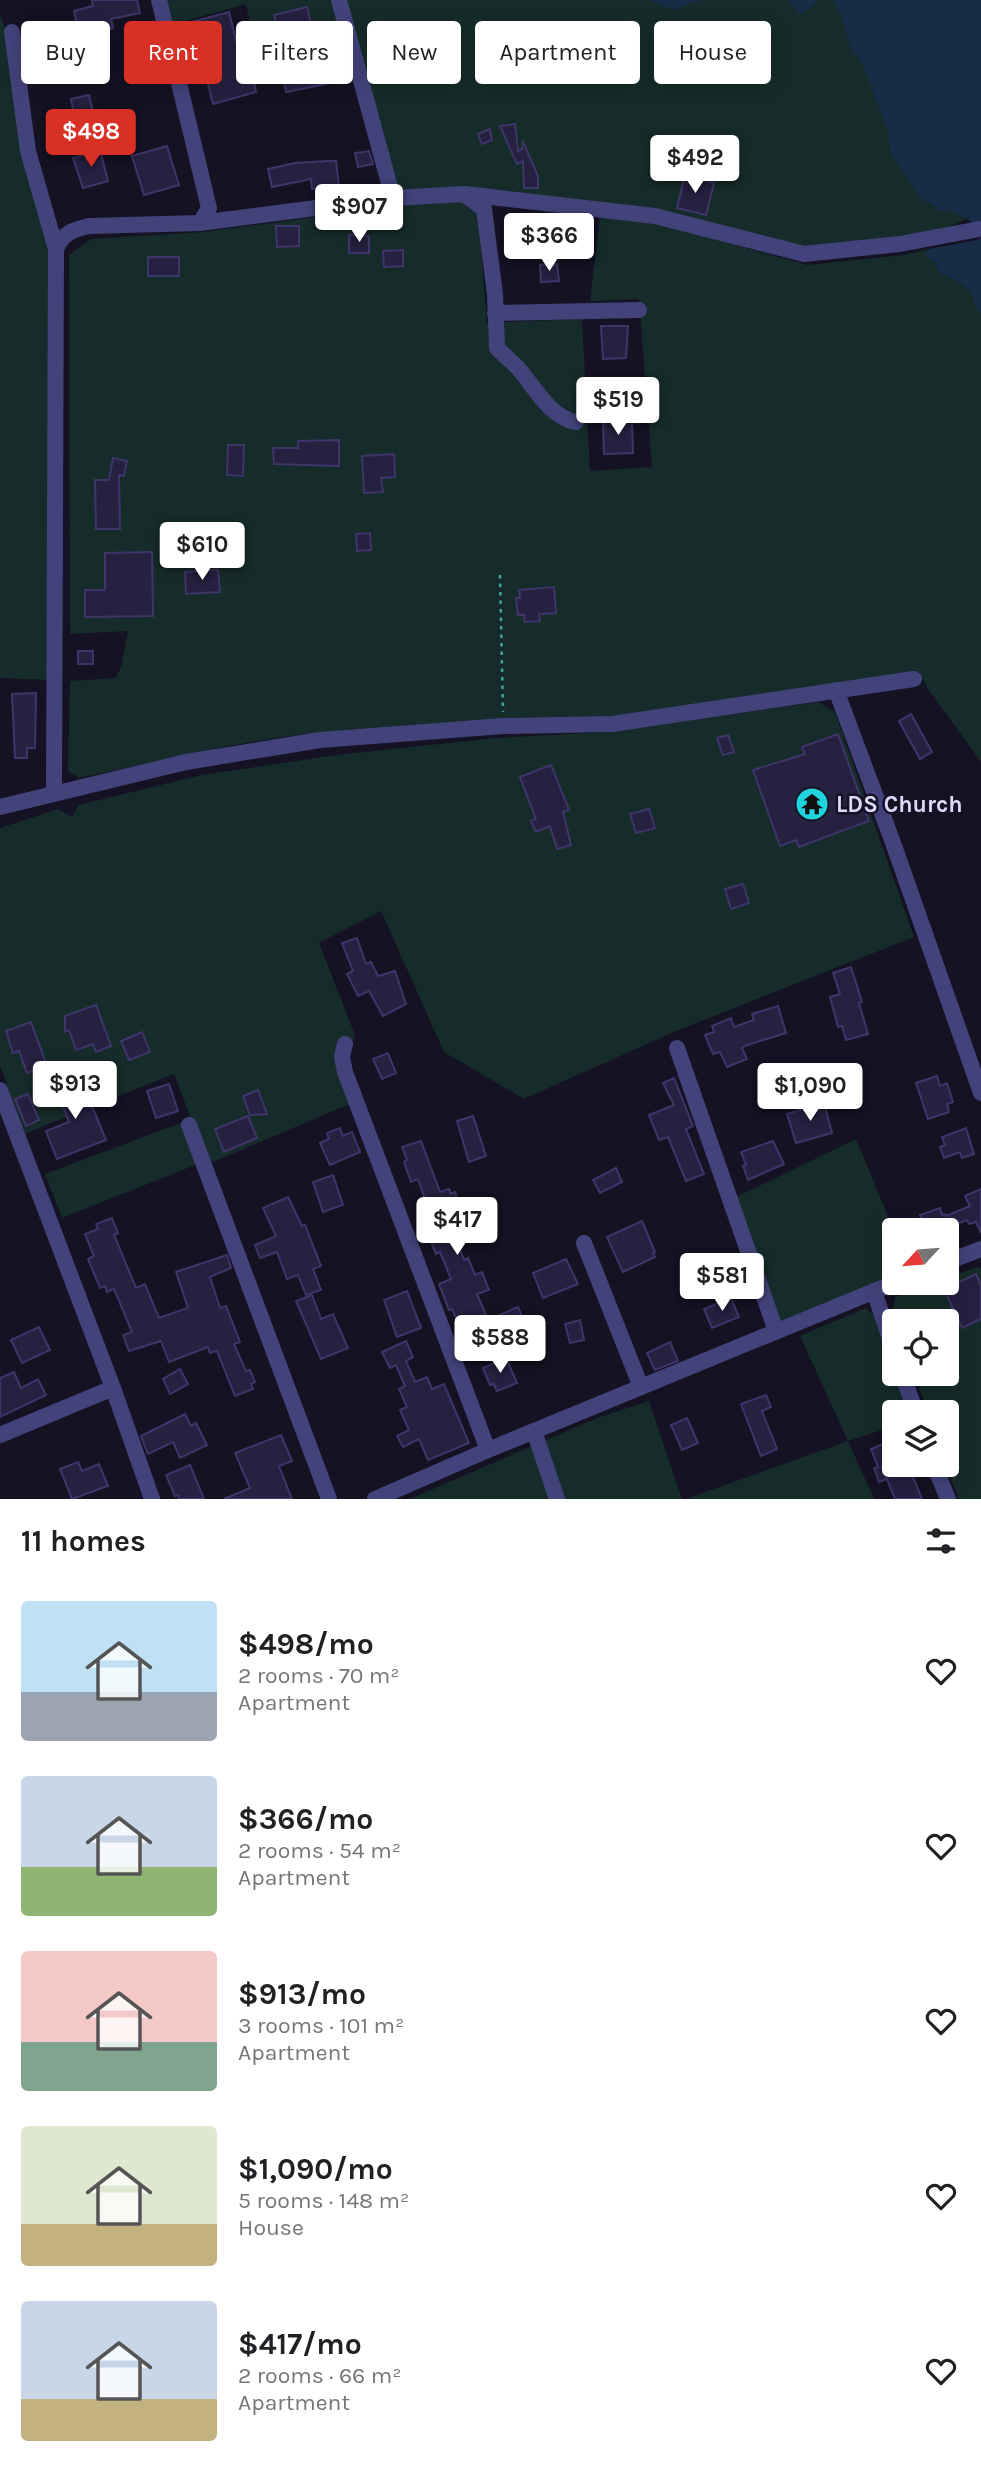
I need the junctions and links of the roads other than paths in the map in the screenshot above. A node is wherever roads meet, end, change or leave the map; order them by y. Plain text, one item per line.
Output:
1 (159, 0) edge
2 (340, 0) edge
3 (12, 32) dead end
4 (464, 194) junction
5 (393, 198) junction
6 (200, 223) junction
7 (979, 229) edge
8 (56, 249) junction
9 (639, 310) dead end
10 (495, 313) junction
11 (576, 422) dead end
12 (914, 679) dead end
13 (836, 691) junction
14 (54, 793) junction
15 (0, 807) edge
16 (345, 1044) dead end
17 (677, 1048) dead end
18 (0, 1090) edge
19 (981, 1093) edge
20 (189, 1125) dead end
21 (584, 1243) dead end
22 (981, 1249) edge
23 (959, 1257) edge
24 (882, 1288) edge
25 (874, 1291) junction
26 (882, 1315) edge
27 (776, 1331) junction
28 (641, 1387) junction
29 (113, 1388) junction
30 (534, 1431) junction
31 (0, 1435) edge
32 (488, 1450) junction
33 (939, 1477) edge
34 (152, 1499) edge
35 (329, 1499) edge
36 (375, 1499) edge
37 (557, 1499) edge
38 (948, 1499) edge

1 - 6 street
2 - 5 street
3 - 8 street
4 - 5 street
4 - 7 street
4 - 10 street
5 - 6 street
6 - 8 street
8 - 14 street
9 - 10 street
10 - 11 street
12 - 13 street
13 - 14 street
13 - 19 street
14 - 15 street
16 - 32 street
17 - 27 street
18 - 29 street
20 - 35 street
21 - 28 street
22 - 23 street
24 - 25 street
25 - 26 street
25 - 27 street
27 - 28 street
28 - 30 street
29 - 31 street
29 - 34 street
30 - 32 street
30 - 37 street
32 - 36 street
33 - 38 street

